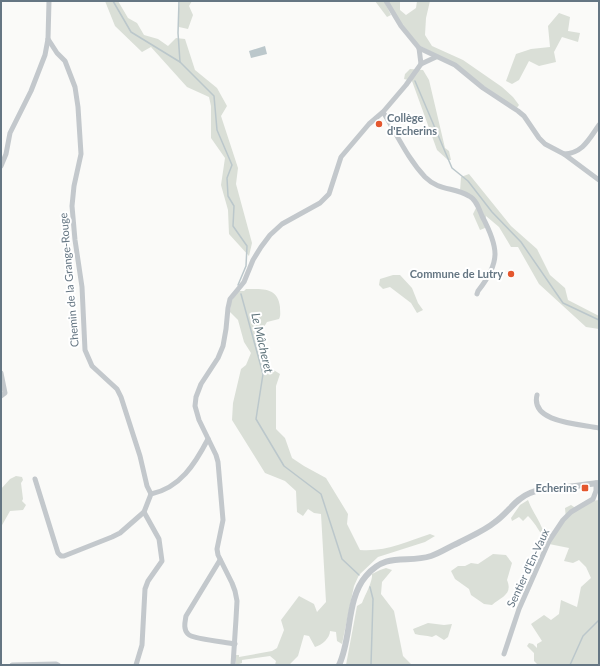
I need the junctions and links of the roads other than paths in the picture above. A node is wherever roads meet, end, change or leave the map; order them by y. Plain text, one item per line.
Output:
1 (49, 1) edge
2 (386, 1) edge
3 (48, 39) junction
4 (419, 48) junction
5 (57, 53) junction
6 (45, 55) junction
7 (436, 57) junction
8 (421, 64) junction
9 (383, 112) junction
10 (599, 125) edge
11 (564, 154) junction
12 (1, 166) edge
13 (599, 180) edge
14 (477, 294) dead end
15 (1, 373) edge
16 (537, 395) dead end
17 (1, 396) edge
18 (599, 428) edge
19 (208, 439) junction
20 (35, 480) dead end
21 (598, 483) edge
22 (151, 494) junction
23 (144, 512) junction
24 (220, 560) junction
25 (235, 644) junction
26 (504, 654) dead end
27 (57, 664) edge
28 (12, 665) edge
29 (136, 665) edge
30 (232, 665) edge
31 (339, 665) edge

1 - 3 street
2 - 4 street
3 - 5 street, Chemin de la Grange-Rouge
3 - 6 street
4 - 7 street
4 - 8 street
5 - 6 street
5 - 22 street, Chemin de la Grange-Rouge
6 - 12 street
7 - 8 street
7 - 11 street
8 - 9 street
9 - 14 street
9 - 19 street
10 - 11 street
11 - 13 street
15 - 17 street
16 - 18 street
19 - 22 street
19 - 24 street
20 - 23 street
21 - 26 street, Sentier d'En-Vaux
21 - 31 street
22 - 23 street
23 - 29 street
24 - 25 street
24 - 25 street
25 - 30 street
27 - 28 street

